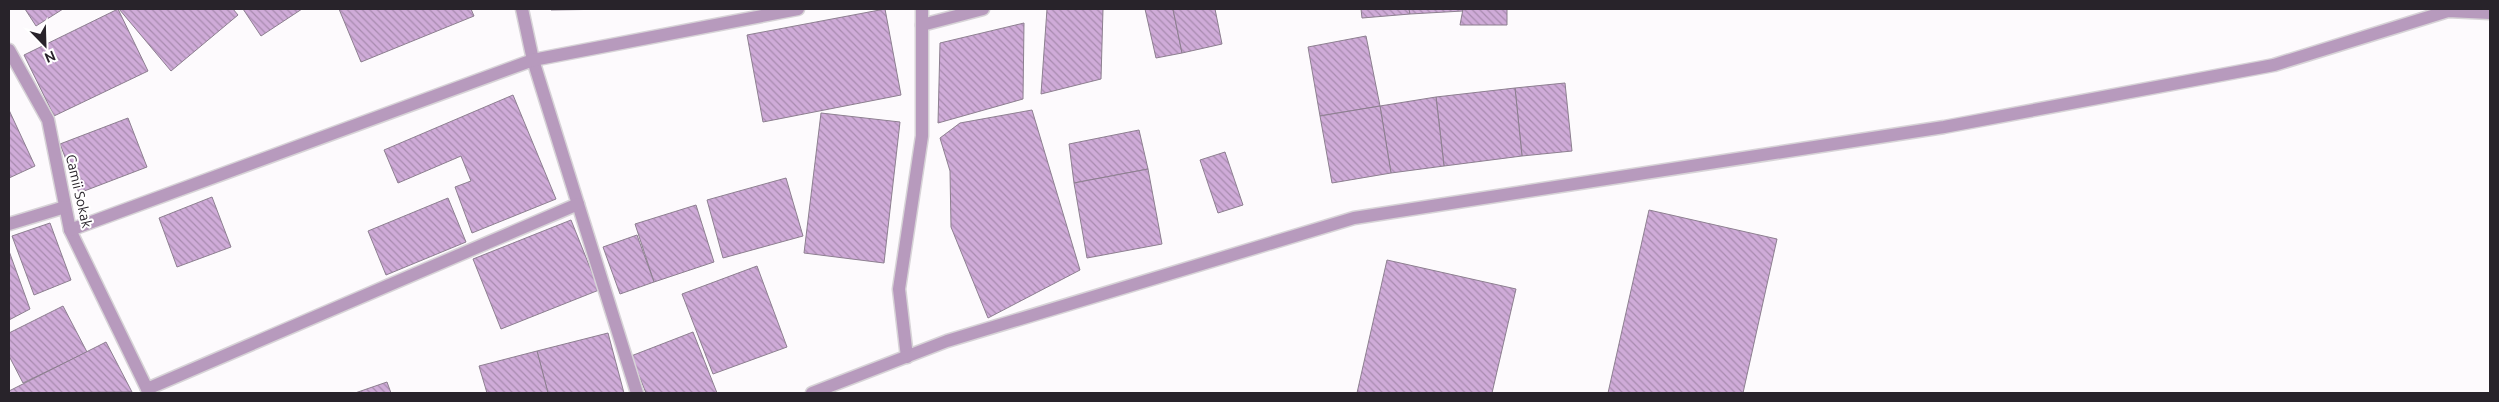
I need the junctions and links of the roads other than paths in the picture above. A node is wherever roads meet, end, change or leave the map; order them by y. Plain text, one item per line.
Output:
1 (522, 9) edge
2 (798, 9) edge
3 (922, 9) edge
4 (983, 9) edge
5 (2490, 13) edge
6 (922, 25) junction
7 (9, 50) edge
8 (533, 60) junction
9 (578, 204) junction
10 (65, 206) junction
11 (9, 224) edge
12 (70, 230) junction
13 (907, 357) junction
14 (148, 391) edge
15 (638, 393) edge
16 (812, 393) edge

1 - 8 street
2 - 8 street
3 - 6 street
4 - 6 street
5 - 13 street
6 - 13 street
7 - 10 street, Camii Sokak
8 - 9 street
8 - 12 street
9 - 14 street
9 - 15 street
10 - 11 street
10 - 12 street, Camii Sokak
12 - 14 street, Camii Sokak
13 - 16 street

